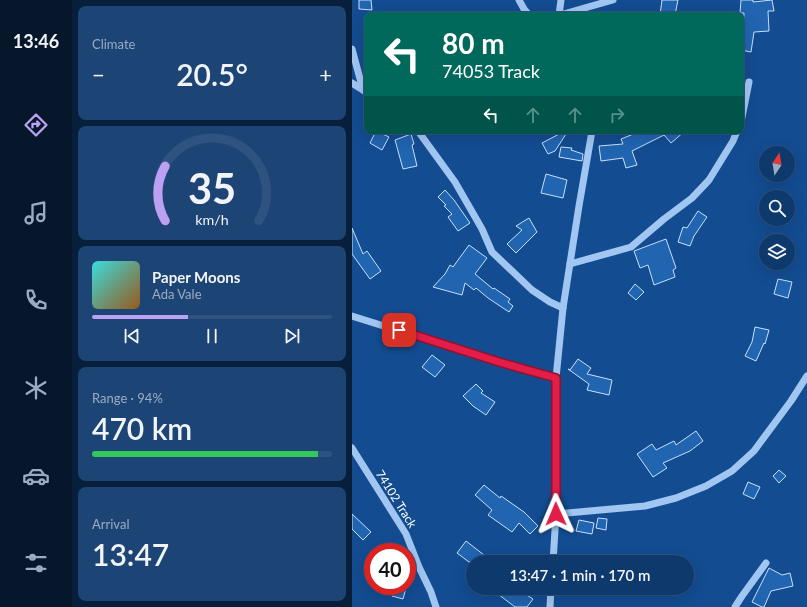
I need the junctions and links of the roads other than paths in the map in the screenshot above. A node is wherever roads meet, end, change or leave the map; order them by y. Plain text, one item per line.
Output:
1 (518, 0) edge
2 (561, 0) edge
3 (613, 0) edge
4 (526, 12) edge
5 (559, 12) edge
6 (570, 12) edge
7 (352, 49) edge
8 (749, 82) dead end
9 (352, 83) edge
10 (364, 88) edge
11 (364, 90) edge
12 (744, 107) edge
13 (420, 134) edge
14 (592, 134) edge
15 (736, 134) edge
16 (570, 264) junction
17 (563, 308) junction
18 (352, 316) edge
19 (807, 376) edge
20 (556, 378) junction
21 (352, 448) edge
22 (556, 514) junction
23 (553, 555) edge
24 (766, 563) dead end
25 (551, 595) edge
26 (436, 607) edge
27 (550, 607) edge
28 (736, 607) edge

1 - 4 street
2 - 5 street
3 - 6 street
7 - 10 street
8 - 12 street
9 - 11 street
13 - 17 street
14 - 16 street
15 - 16 street
16 - 17 street
17 - 20 street
18 - 20 street
19 - 22 street
20 - 22 street
21 - 26 street, 74102 Track
22 - 23 street
24 - 28 street
25 - 27 street

